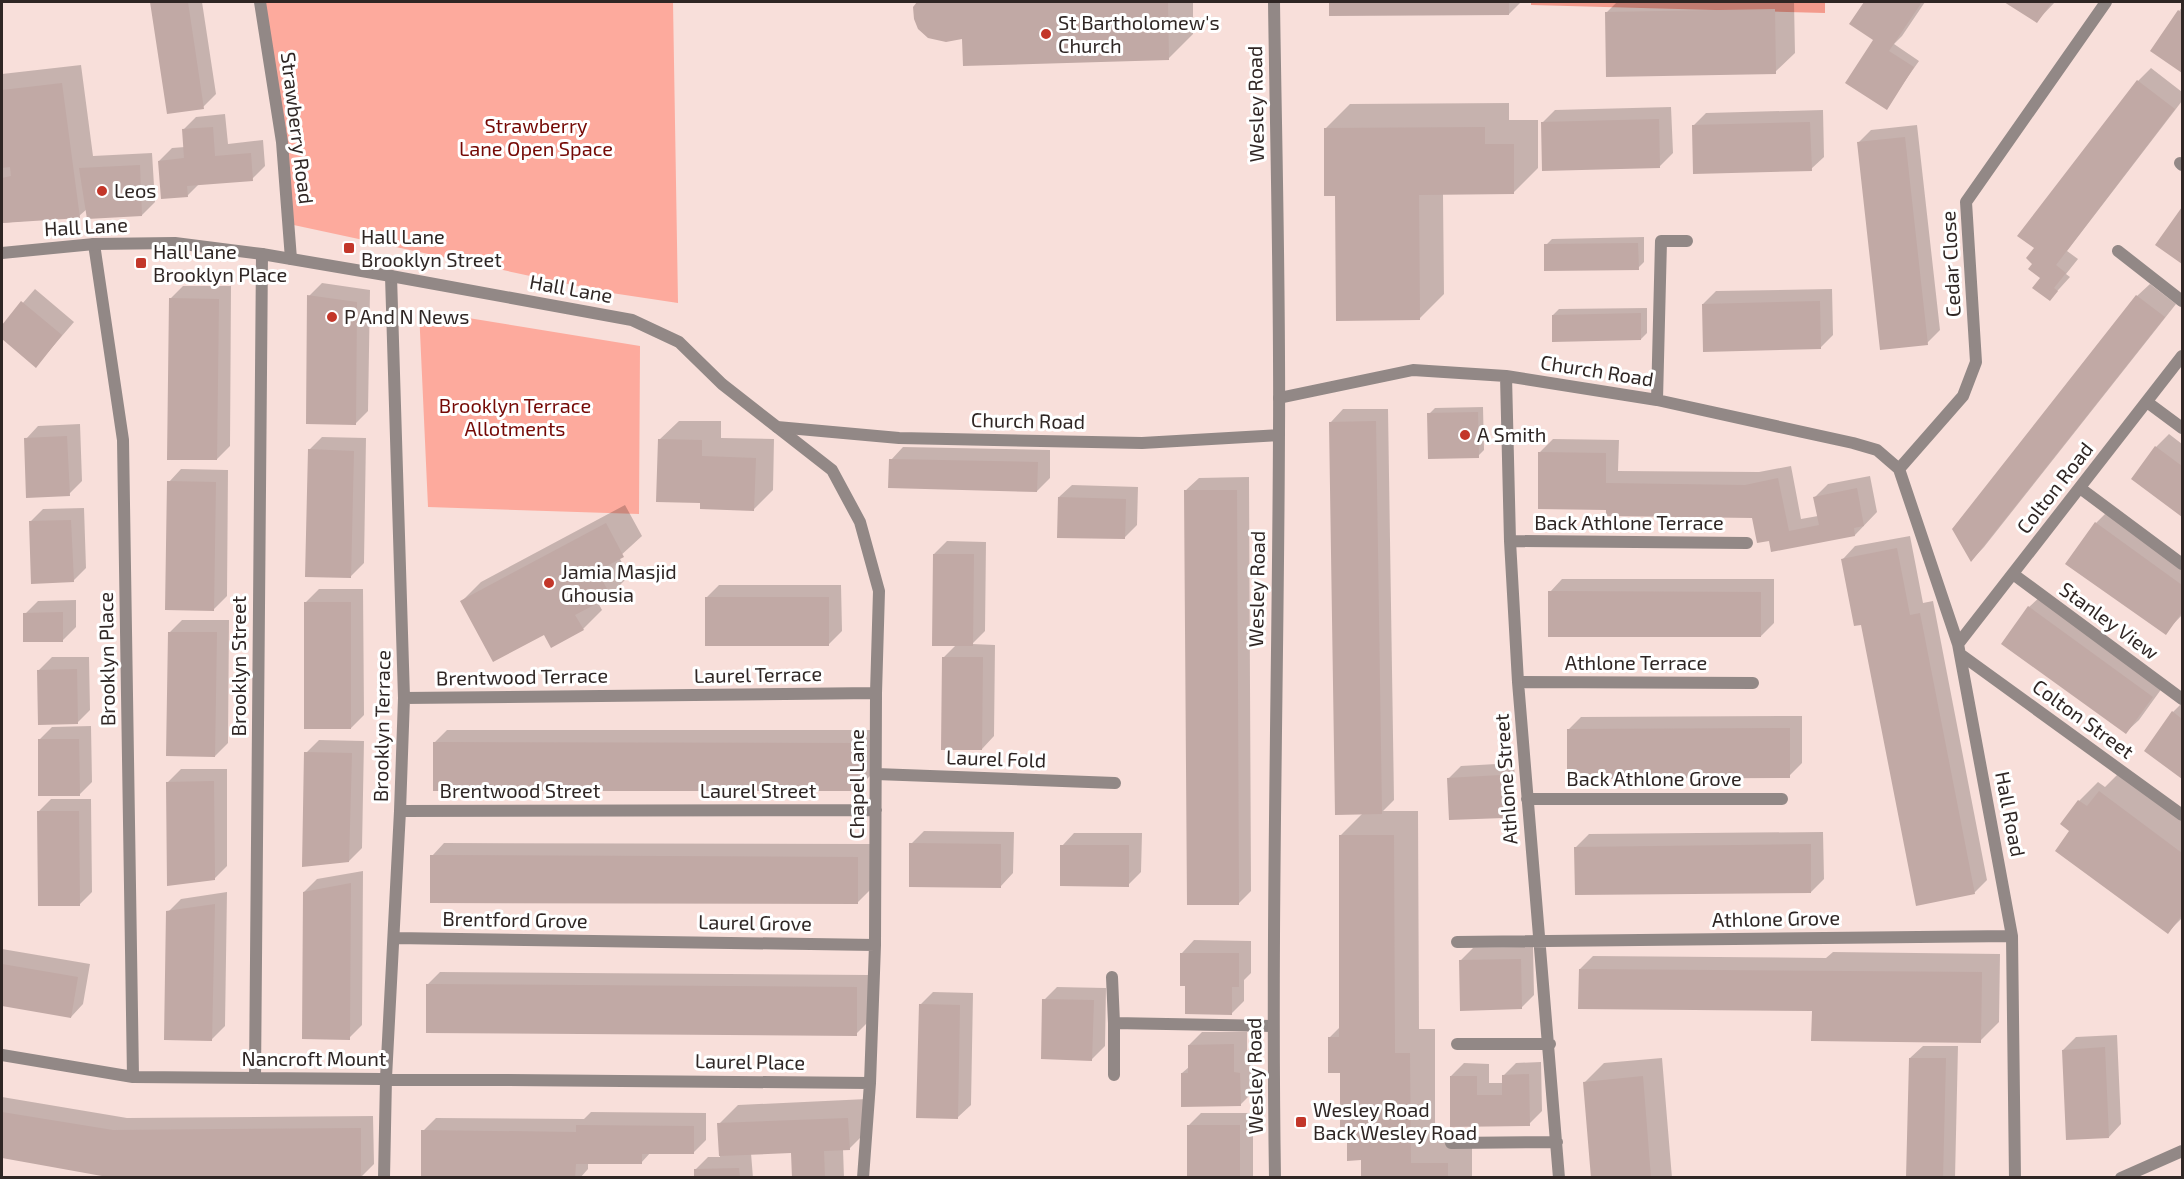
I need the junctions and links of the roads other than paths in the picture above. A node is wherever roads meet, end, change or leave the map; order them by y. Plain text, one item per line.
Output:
1 (260, 2) edge
2 (1274, 2) edge
3 (2106, 2) edge
4 (1687, 241) dead end
5 (94, 244) junction
6 (2118, 251) dead end
7 (2, 253) edge
8 (262, 254) junction
9 (291, 259) junction
10 (391, 276) junction
11 (2182, 301) edge
12 (2182, 356) edge
13 (1506, 376) junction
14 (1279, 398) junction
15 (1657, 400) junction
16 (2147, 402) junction
17 (777, 428) junction
18 (2182, 428) edge
19 (1279, 435) junction
20 (1899, 469) junction
21 (2080, 488) junction
22 (1510, 542) junction
23 (1747, 543) dead end
24 (2182, 564) edge
25 (2013, 574) junction
26 (1959, 649) junction
27 (1518, 682) junction
28 (1753, 683) dead end
29 (876, 693) junction
30 (640, 695) joint
31 (404, 698) junction
32 (2182, 699) edge
33 (876, 774) junction
34 (1115, 783) dead end
35 (1527, 799) junction
36 (1782, 799) dead end
37 (400, 810) junction
38 (639, 810) joint
39 (876, 810) junction
40 (2182, 815) edge
41 (2012, 936) junction
42 (394, 938) junction
43 (634, 941) joint
44 (1539, 941) junction
45 (1457, 942) dead end
46 (875, 945) junction
47 (1112, 977) dead end
48 (1114, 1023) junction
49 (1273, 1026) junction
50 (1457, 1044) dead end
51 (1550, 1044) junction
52 (2, 1055) edge
53 (1114, 1075) dead end
54 (133, 1077) junction
55 (255, 1078) junction
56 (386, 1078) junction
57 (629, 1080) joint
58 (870, 1083) junction
59 (1557, 1142) junction
60 (1451, 1143) dead end
61 (2182, 1151) edge
62 (384, 1178) edge
63 (863, 1178) edge
64 (1275, 1178) edge
65 (1559, 1178) edge
66 (2015, 1178) edge
67 (2121, 1178) edge

1 - 9 street, Strawberry Road
2 - 14 street, Wesley Road
3 - 20 street, Cedar Close
4 - 15 street
5 - 7 street, Hall Lane
5 - 8 street, Hall Lane
5 - 54 street, Brooklyn Place
6 - 11 street
8 - 9 street, Hall Lane
8 - 55 street, Brooklyn Street
9 - 10 street, Hall Lane
10 - 17 street, Hall Lane
10 - 31 street, Brooklyn Terrace
12 - 16 street, Colton Road
13 - 14 street, Church Road
13 - 15 street, Church Road
13 - 22 street, Athlone Street
14 - 19 street, Wesley Road
15 - 20 street, Church Road
16 - 18 street
16 - 21 street, Colton Road
17 - 19 street, Church Road
17 - 29 street, Chapel Lane
19 - 49 street, Wesley Road
20 - 26 street, Hall Road
21 - 24 street
21 - 25 street, Colton Road
22 - 23 street, Back Athlone Terrace
22 - 27 street, Athlone Street
25 - 26 street, Colton Road
25 - 32 street, Stanley View
26 - 40 street, Colton Street
26 - 41 street, Hall Road
27 - 28 street, Athlone Terrace
27 - 35 street, Athlone Street
29 - 30 street, Laurel Terrace
29 - 33 street, Chapel Lane
30 - 31 street, Brentwood Terrace
31 - 37 street, Brooklyn Terrace
33 - 34 street, Laurel Fold
33 - 39 street, Chapel Lane
35 - 36 street, Back Athlone Grove
35 - 44 street, Athlone Street
37 - 38 street, Brentwood Street
37 - 42 street, Brooklyn Terrace
38 - 39 street, Laurel Street
39 - 46 street, Chapel Lane
41 - 44 street, Athlone Grove
41 - 66 street, Hall Road
42 - 43 street, Brentford Grove
42 - 56 street, Brooklyn Terrace
43 - 46 street, Laurel Grove
44 - 45 street, Athlone Grove
44 - 51 street, Athlone Street
46 - 58 street, Chapel Lane
47 - 48 street
48 - 49 street
48 - 53 street
49 - 64 street, Wesley Road
50 - 51 street
51 - 59 street, Athlone Street
52 - 54 street, Nancroft Mount
54 - 55 street, Nancroft Mount
55 - 56 street, Nancroft Mount
56 - 57 street, Nancroft Mount
56 - 62 street, Brooklyn Terrace
57 - 58 street, Laurel Place
58 - 63 street, Chapel Lane
59 - 60 street
59 - 65 street, Athlone Street
61 - 67 street

